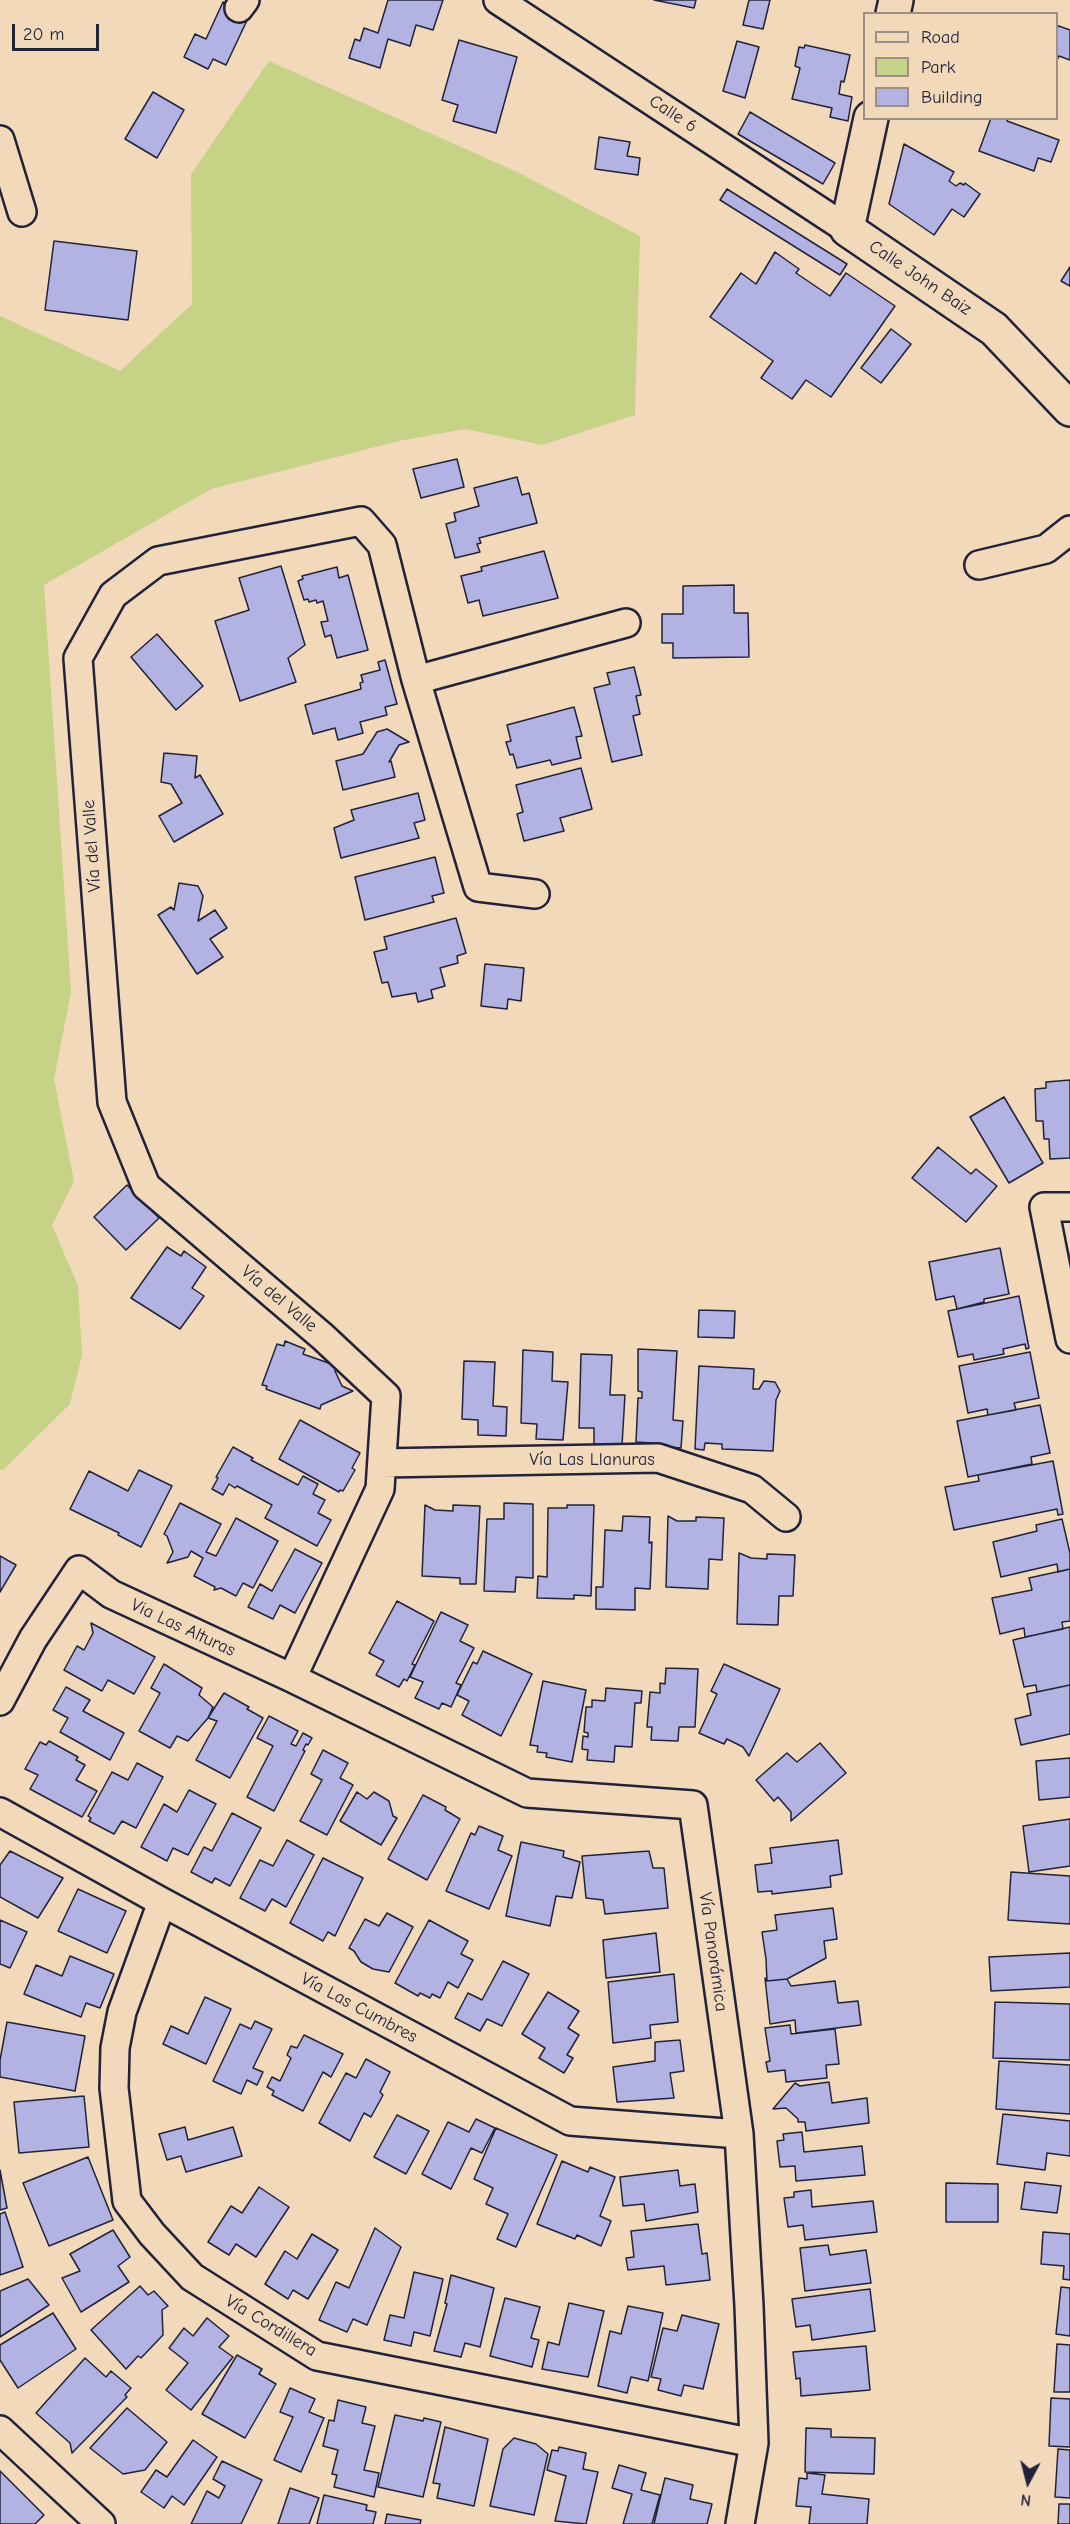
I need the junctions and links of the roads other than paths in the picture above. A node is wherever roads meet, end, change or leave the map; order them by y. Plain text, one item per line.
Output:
1 (498, 0) edge
2 (871, 120) edge
3 (0, 140) edge
4 (22, 212) dead end
5 (847, 229) junction
6 (1070, 409) edge
7 (1070, 530) edge
8 (979, 565) dead end
9 (627, 623) dead end
10 (416, 680) junction
11 (535, 894) dead end
12 (1070, 1207) edge
13 (1070, 1339) edge
14 (382, 1463) junction
15 (786, 1517) dead end
16 (292, 1678) junction
17 (0, 1701) edge
18 (0, 1812) edge
19 (162, 1902) junction
20 (739, 2134) junction
21 (0, 2430) edge
22 (754, 2443) junction
23 (91, 2521) edge
24 (740, 2524) edge

1 - 5 street, Calle 6
2 - 5 street
3 - 4 street
5 - 6 street, Calle John Baiz
7 - 8 street
9 - 10 street
10 - 11 street, Vía del Valle
10 - 14 street, Vía del Valle
12 - 13 street
14 - 15 street, Vía Las Llanuras
14 - 16 street, Vía del Valle
16 - 17 street, Via Las Alturas
16 - 20 street, Vía Panorámica
18 - 19 street, Vía Las Cumbres
19 - 20 street, Vía Las Cumbres
19 - 22 street, Vía Cordillera
20 - 22 street, Vía Panorámica
21 - 23 street
22 - 24 street, Vía Panorámica

